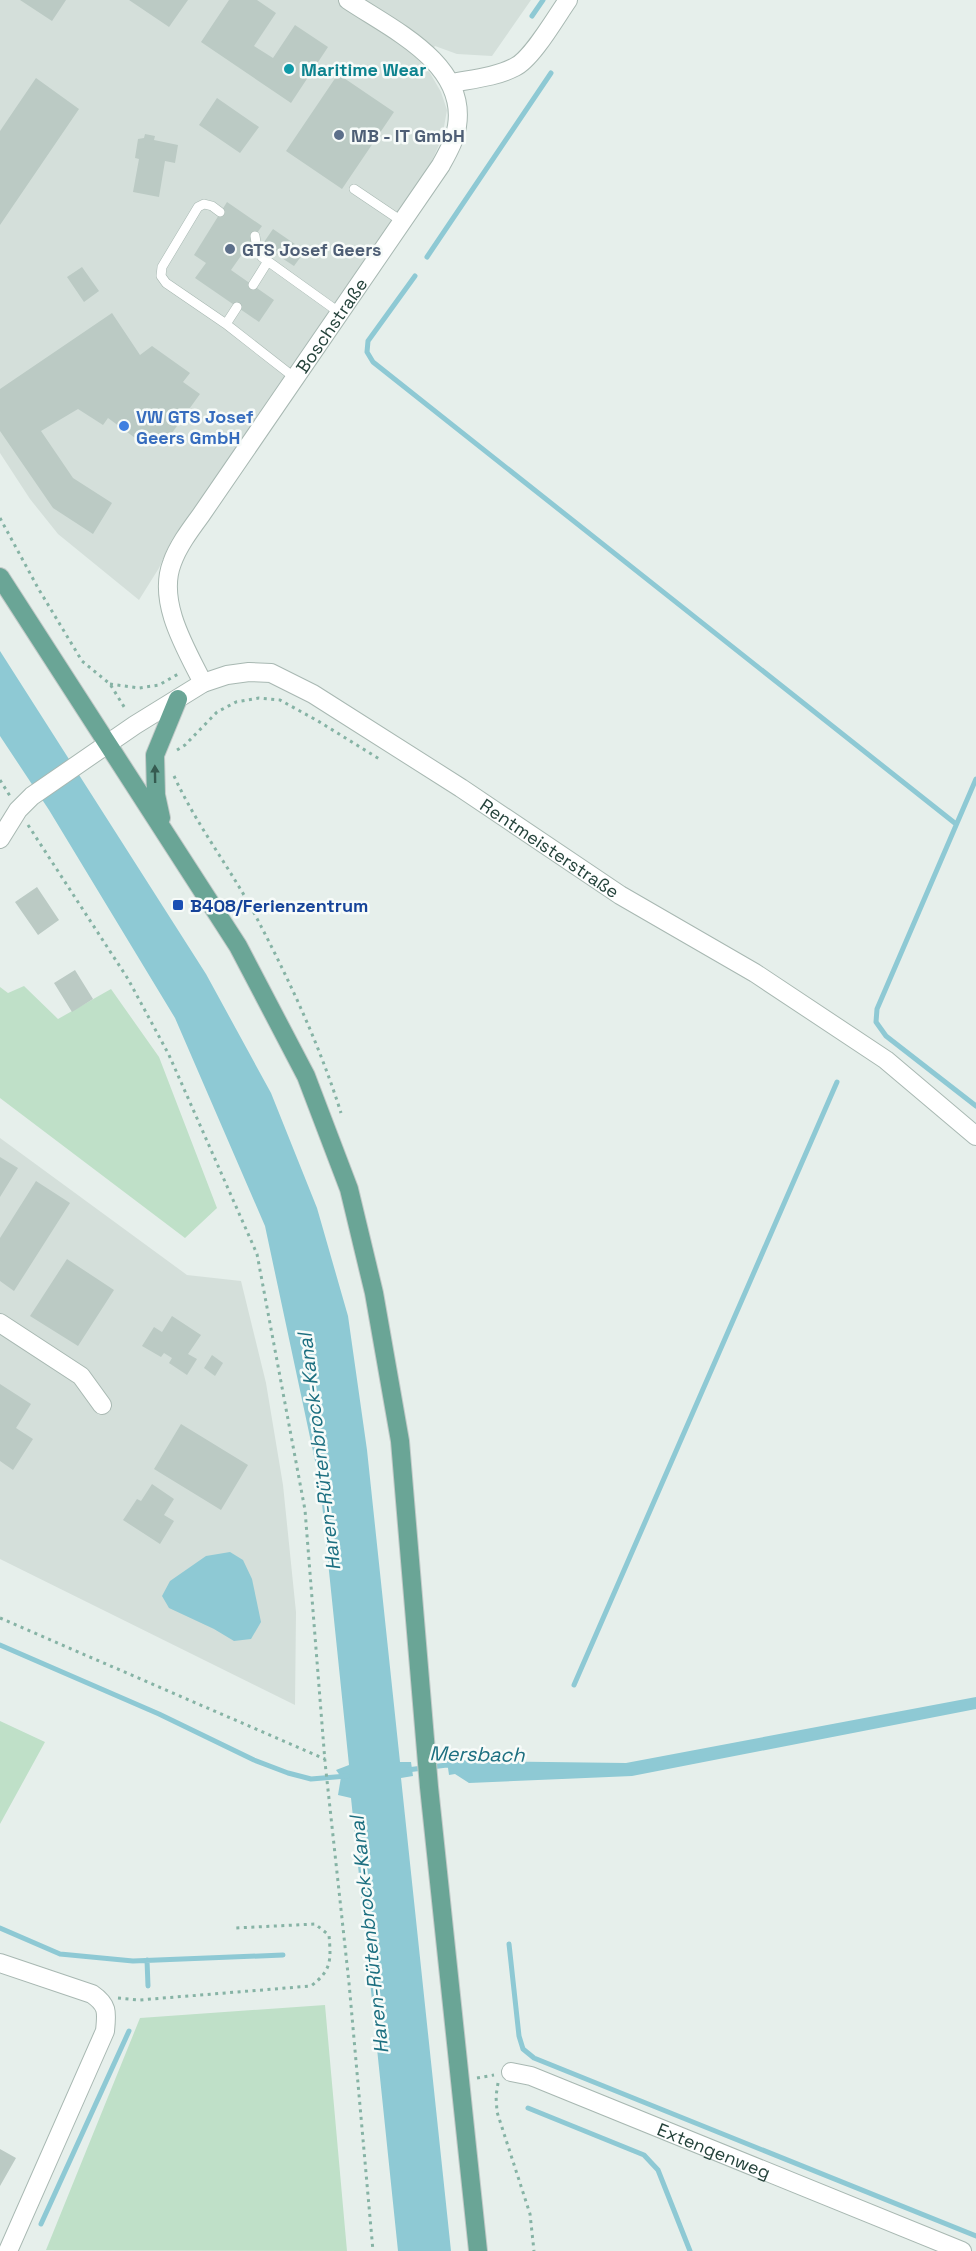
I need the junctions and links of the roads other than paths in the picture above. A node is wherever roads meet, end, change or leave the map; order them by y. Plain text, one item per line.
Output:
1 (348, 0) edge
2 (568, 0) edge
3 (451, 83) junction
4 (354, 189) dead end
5 (220, 212) dead end
6 (403, 222) junction
7 (255, 236) dead end
8 (268, 261) junction
9 (253, 285) dead end
10 (237, 307) dead end
11 (340, 313) junction
12 (226, 324) junction
13 (295, 378) junction
14 (0, 577) edge
15 (203, 683) junction
16 (178, 699) junction
17 (107, 744) junction
18 (165, 831) junction
19 (0, 839) edge
20 (976, 1136) edge
21 (0, 1323) edge
22 (102, 1405) dead end
23 (0, 1963) edge
24 (511, 2072) road end
25 (8, 2251) edge
26 (478, 2251) edge
27 (962, 2251) edge

1 - 3 street, Boschstraße
2 - 3 street
3 - 6 street, Boschstraße
4 - 6 lane
5 - 12 lane
6 - 11 street, Boschstraße
7 - 8 lane
8 - 9 lane
8 - 11 lane
10 - 12 lane
11 - 13 street, Boschstraße
12 - 13 lane
13 - 15 street, Boschstraße
14 - 17 main road
15 - 16 street, Rentmeisterstraße
15 - 20 street, Rentmeisterstraße
16 - 17 street, Rentmeisterstraße
18 -> 16 main road
17 - 18 main road
17 - 19 street, Rentmeisterstraße
18 - 26 main road
21 - 22 street
23 - 25 street
24 - 27 street, Extengenweg

